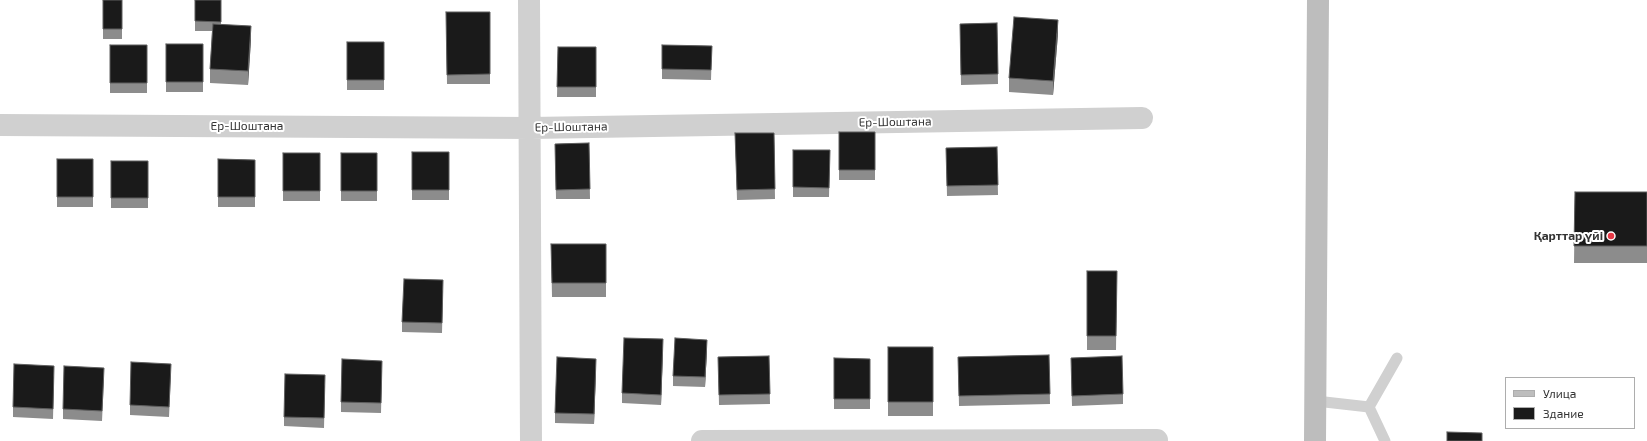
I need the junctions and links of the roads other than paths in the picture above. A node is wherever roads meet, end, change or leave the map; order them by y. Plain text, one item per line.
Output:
1 (529, 0) edge
2 (1318, 0) edge
3 (1142, 118) dead end
4 (0, 125) edge
5 (531, 128) junction
6 (1397, 358) dead end
7 (1316, 401) junction
8 (1369, 407) junction
9 (1157, 440) dead end
10 (531, 441) edge
11 (702, 441) edge
12 (1315, 441) edge
13 (1384, 441) edge

1 - 5 street
2 - 7 main road
3 - 5 street, Ер-Шоштана
4 - 5 street, Ер-Шоштана
5 - 10 street
6 - 8 lane
7 - 8 lane
7 - 12 main road
8 - 13 lane
9 - 11 street

